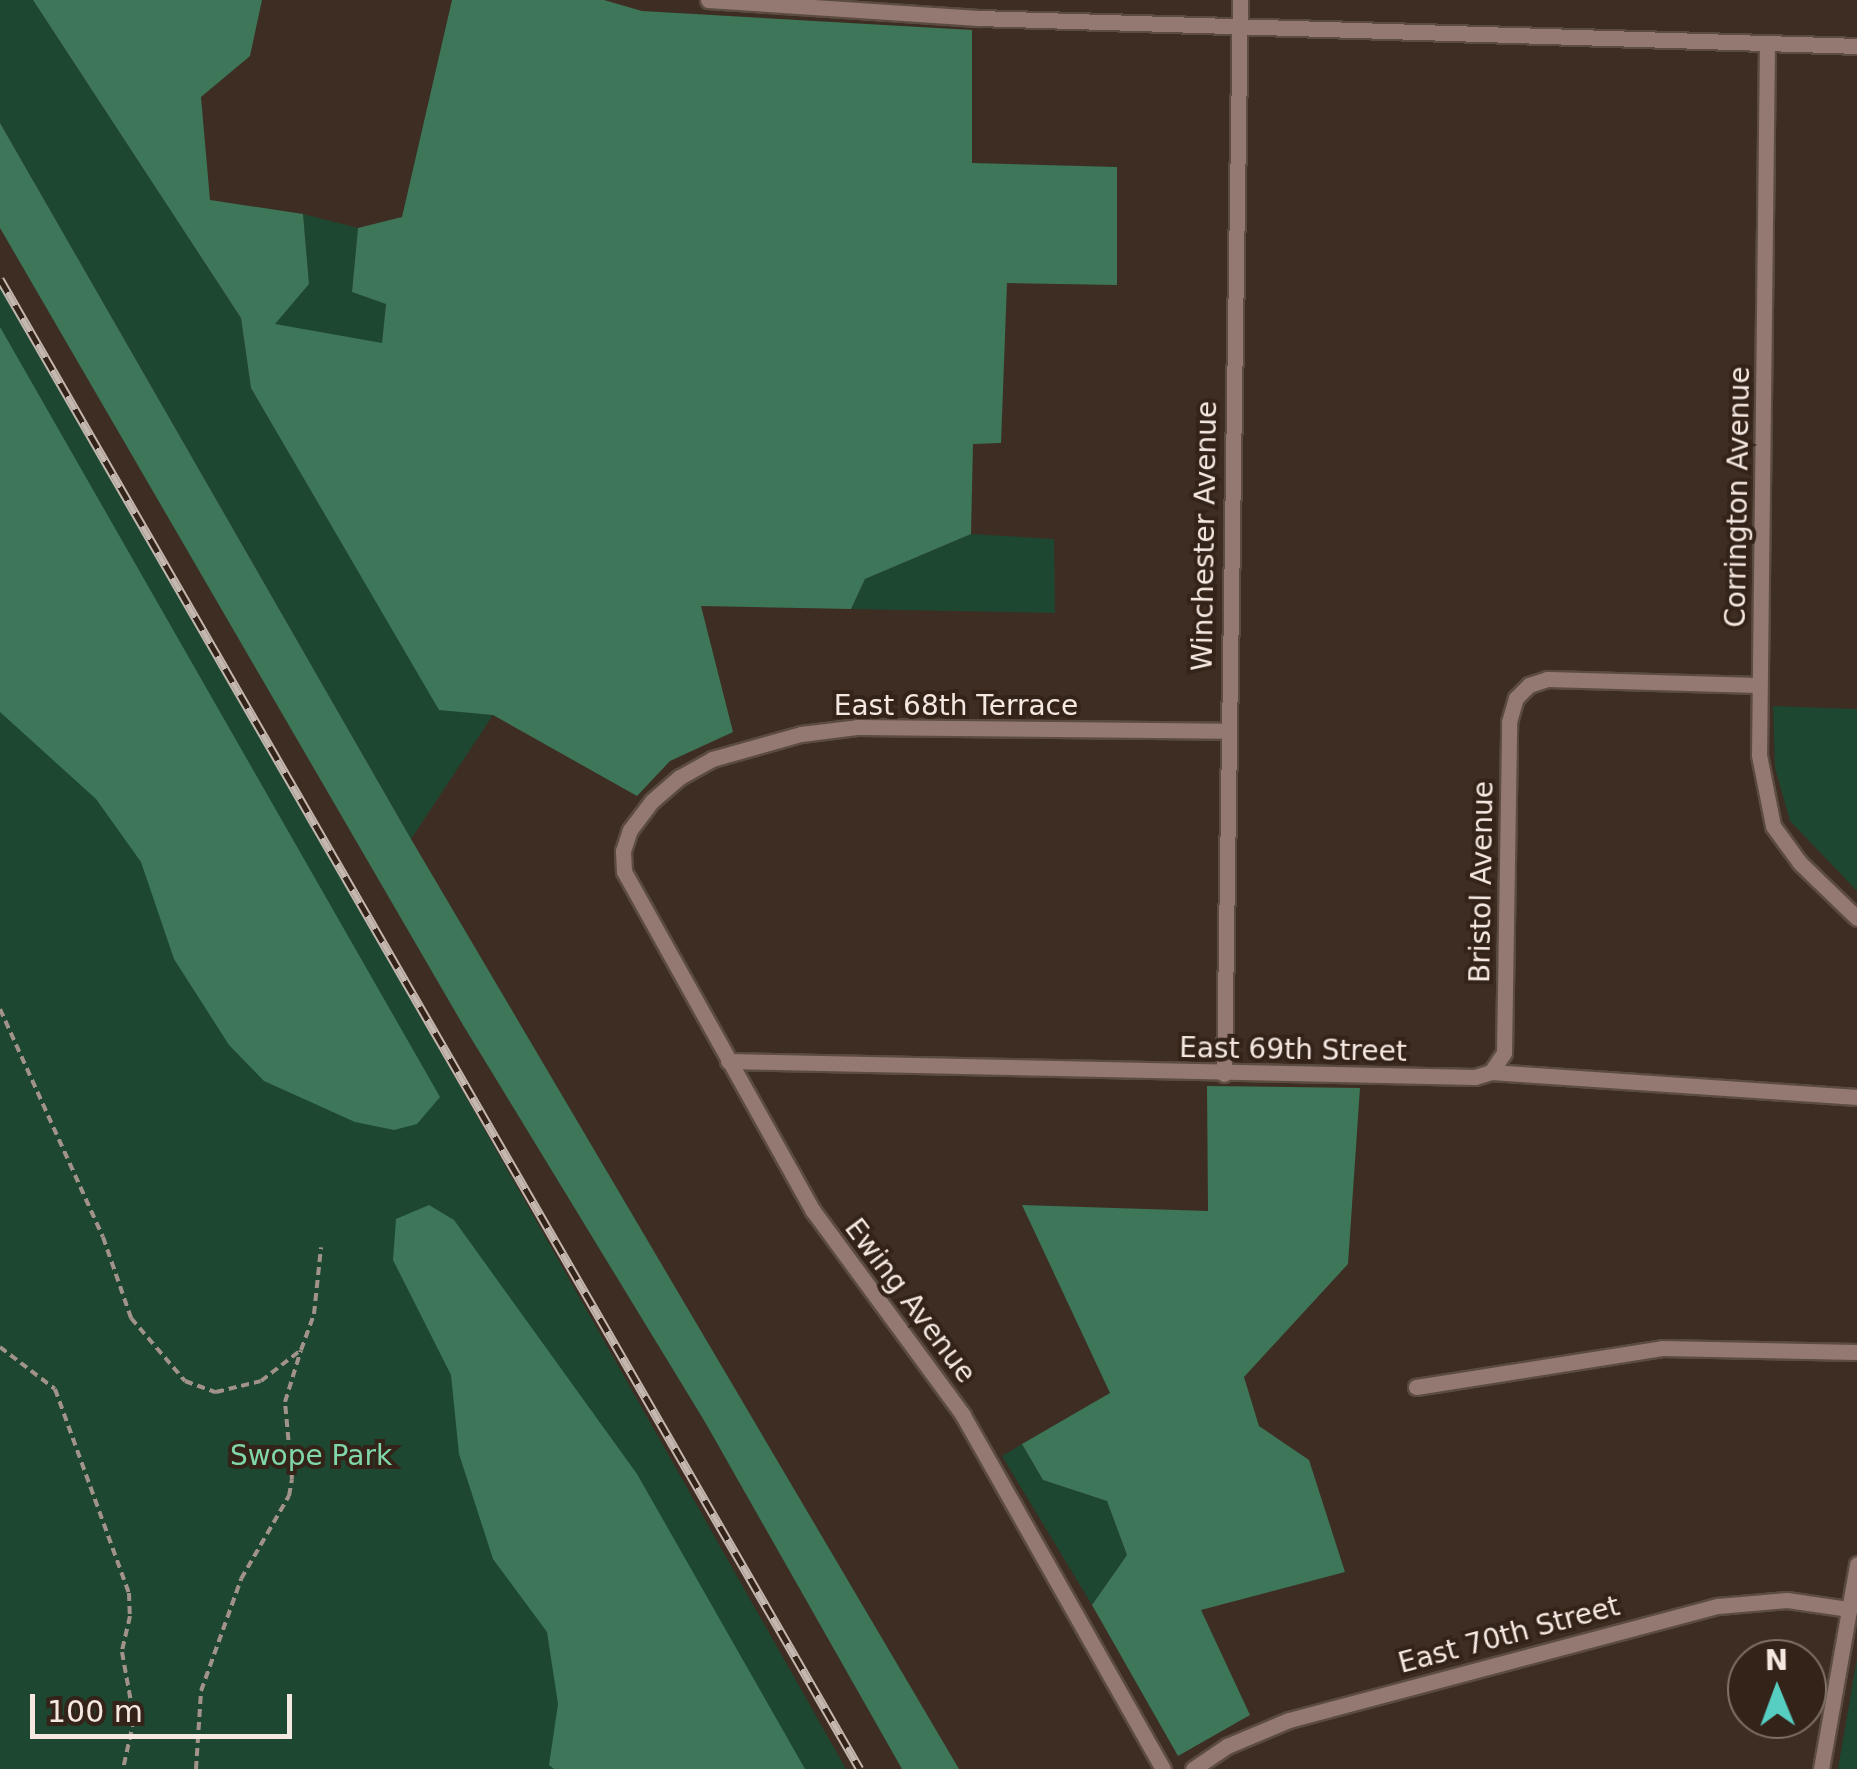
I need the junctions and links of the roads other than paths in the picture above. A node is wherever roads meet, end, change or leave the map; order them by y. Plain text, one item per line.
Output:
1 (708, 0) edge
2 (1240, 0) edge
3 (1240, 26) junction
4 (1767, 43) junction
5 (1857, 46) edge
6 (1759, 686) junction
7 (1226, 731) junction
8 (624, 860) joint
9 (1857, 918) edge
10 (728, 1061) junction
11 (1491, 1072) junction
12 (1224, 1074) junction
13 (1857, 1096) edge
14 (1857, 1352) edge
15 (1416, 1387) dead end
16 (1857, 1564) edge
17 (1849, 1609) junction
18 (1164, 1769) edge
19 (1193, 1769) edge
20 (1821, 1769) edge

1 - 3 street
2 - 3 street, Winchester Avenue
3 - 4 street
3 - 7 street, Winchester Avenue
4 - 5 street
4 - 6 street, Corrington Avenue
6 - 9 street, Corrington Avenue
6 - 11 street, Bristol Avenue
7 - 8 street, East 68th Terrace
7 - 12 street, Winchester Avenue
8 - 10 street, Ewing Avenue
10 - 12 street, East 69th Street
10 - 18 street, Ewing Avenue
11 - 12 street, East 69th Street
11 - 13 street, East 69th Street
14 - 15 street
16 - 17 street
17 - 19 street, East 70th Street
17 - 20 street

